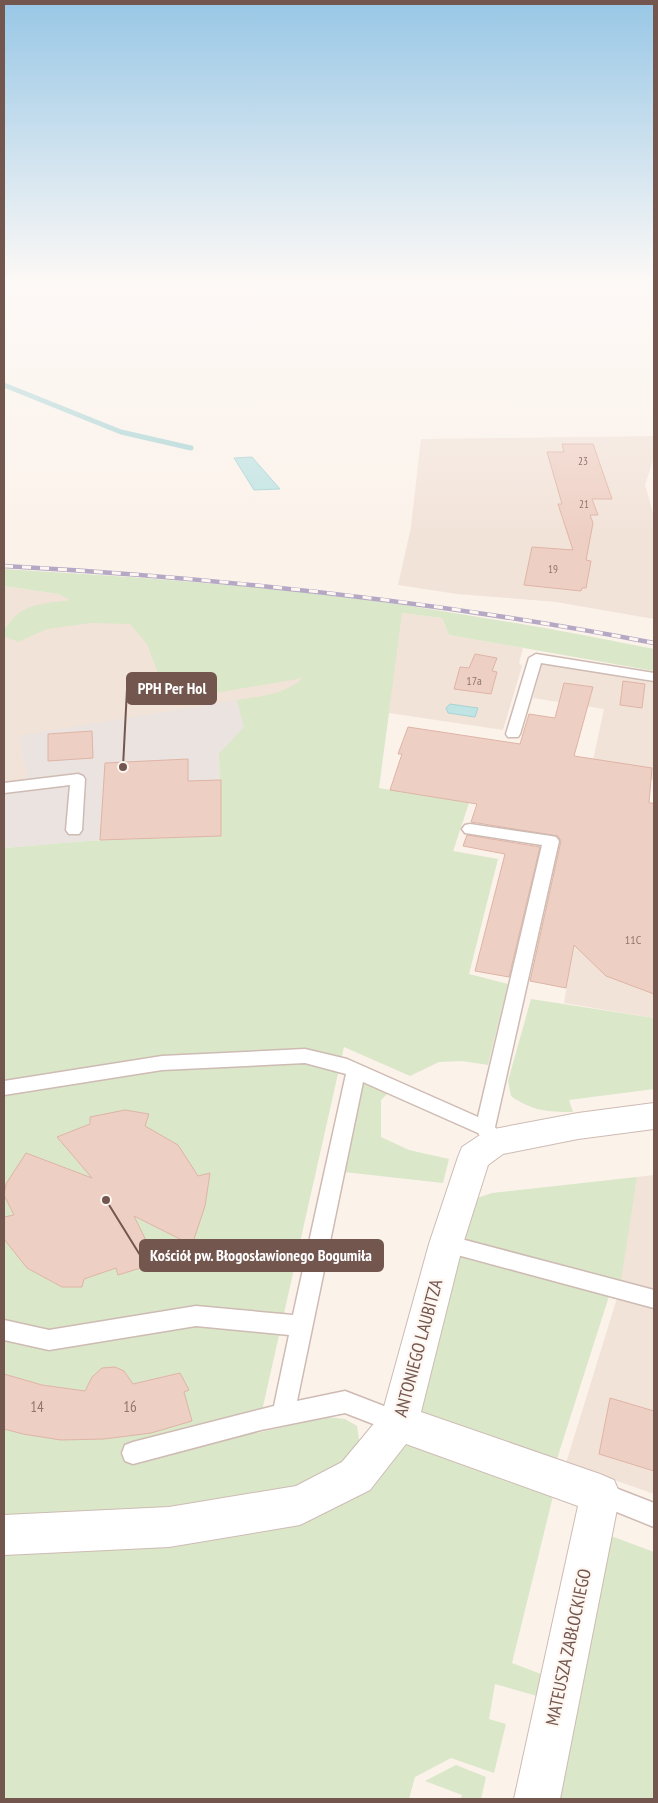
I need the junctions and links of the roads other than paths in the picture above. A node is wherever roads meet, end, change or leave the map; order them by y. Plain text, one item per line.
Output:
1 (654, 677) edge
2 (513, 734) dead end
3 (4, 788) edge
4 (470, 829) dead end
5 (74, 830) dead end
6 (356, 1070) junction
7 (4, 1088) edge
8 (654, 1116) edge
9 (489, 1135) junction
10 (446, 1244) junction
11 (654, 1299) edge
12 (302, 1326) junction
13 (4, 1330) edge
14 (284, 1414) junction
15 (399, 1423) junction
16 (133, 1453) dead end
17 (600, 1494) junction
18 (654, 1514) edge
19 (4, 1535) edge
20 (537, 1799) edge

1 - 2 lane
3 - 5 lane
4 - 9 lane
6 - 7 lane
6 - 9 lane
6 - 12 lane
8 - 9 street, ANTONIEGO LAUBITZA
9 - 10 street, ANTONIEGO LAUBITZA
10 - 11 lane
10 - 15 street, ANTONIEGO LAUBITZA
12 - 13 lane
12 - 14 lane
14 - 15 lane
14 - 16 lane
15 - 17 street
15 - 19 street, ANTONIEGO LAUBITZA
17 - 18 lane
17 - 20 street, MATEUSZA ZABŁOCKIEGO

